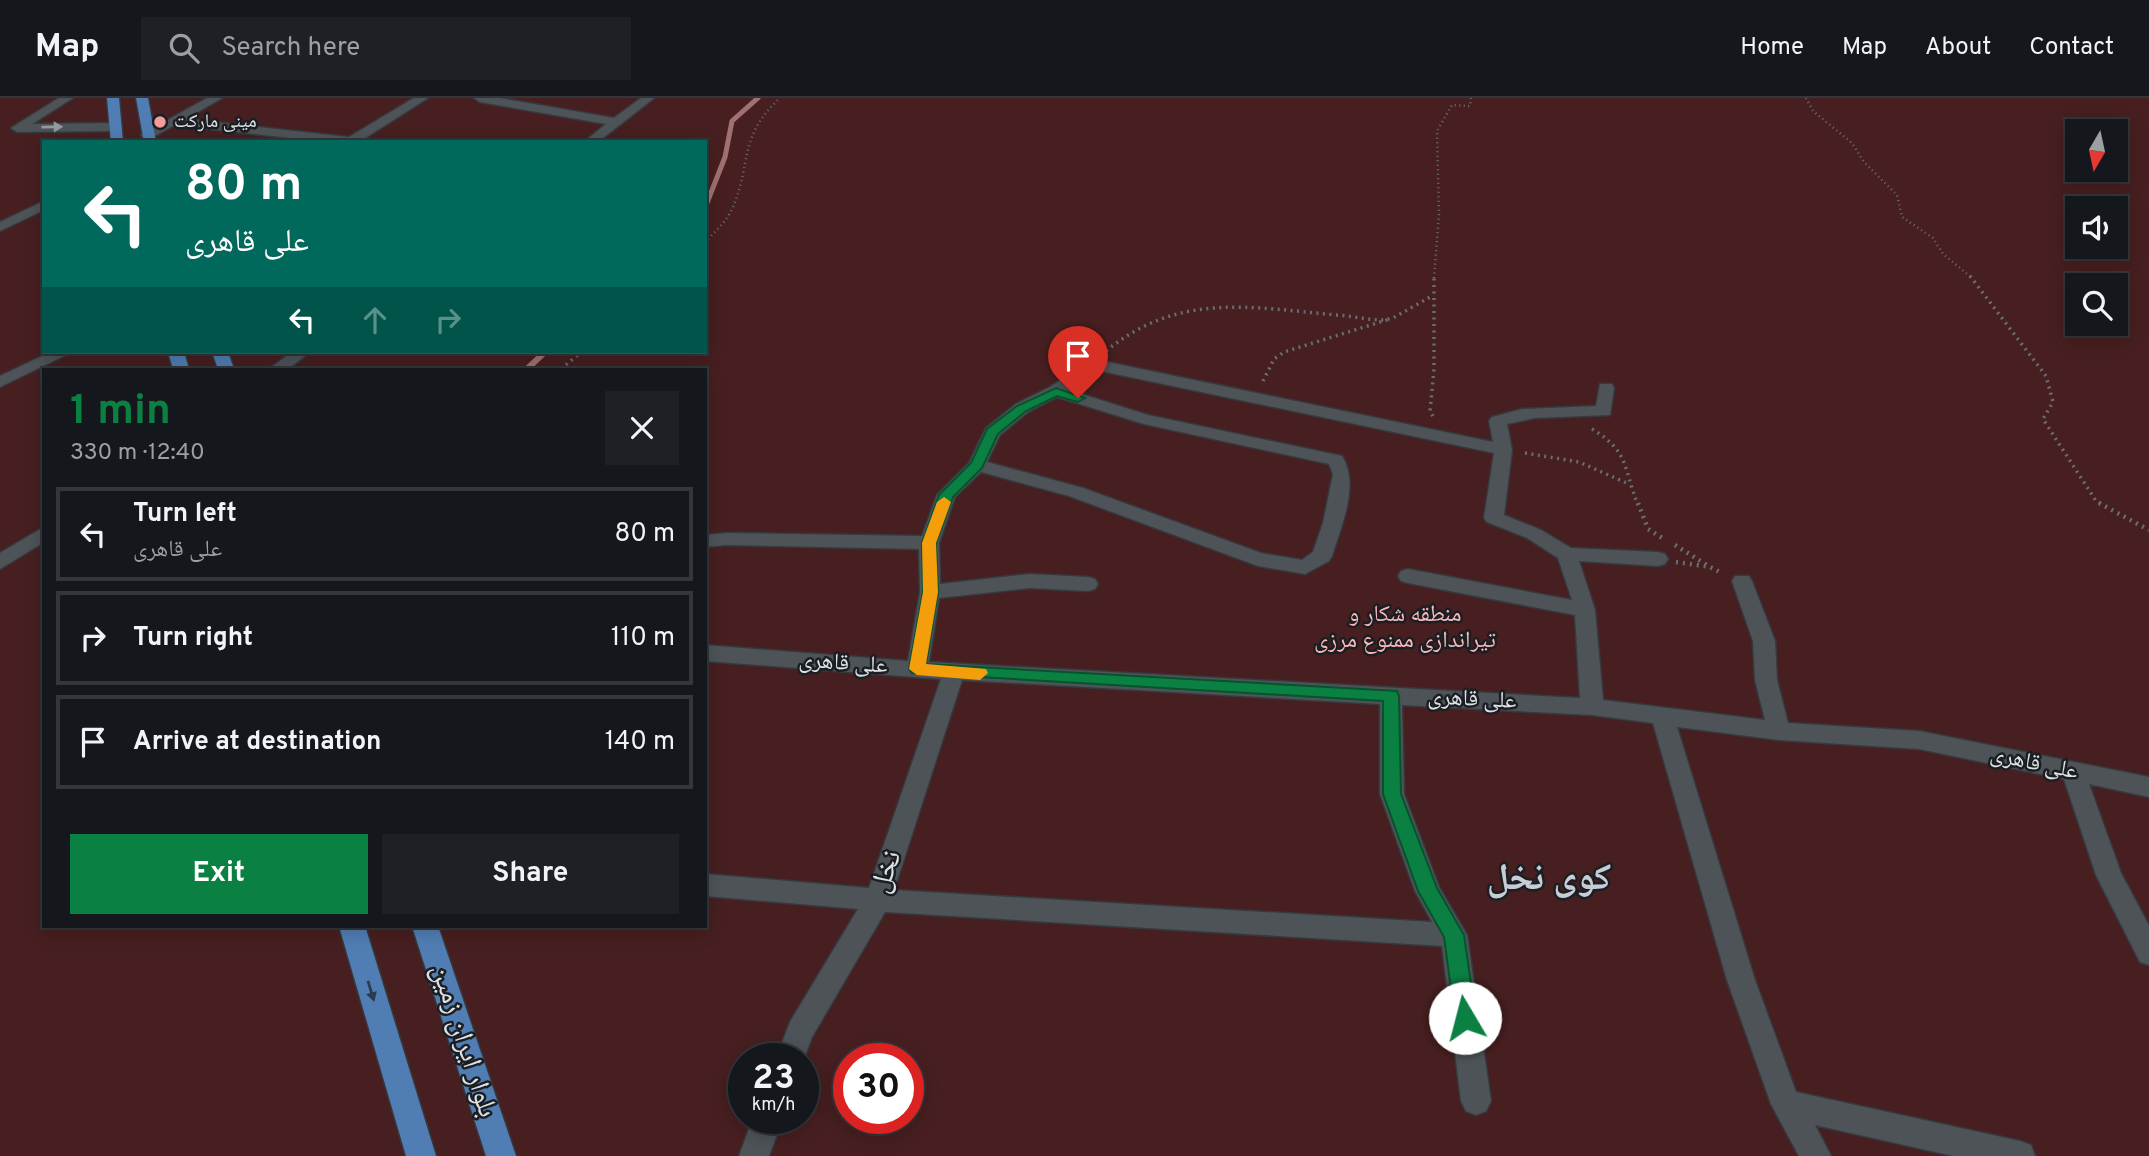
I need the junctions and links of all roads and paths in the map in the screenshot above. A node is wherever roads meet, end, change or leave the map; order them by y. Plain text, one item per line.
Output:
1 (67, 98) edge
2 (113, 98) edge
3 (142, 98) edge
4 (216, 98) edge
5 (422, 98) edge
6 (480, 98) edge
7 (648, 98) edge
8 (780, 98) edge
9 (1471, 98) edge
10 (1806, 98) edge
11 (172, 121) junction
12 (615, 122) junction
13 (115, 127) junction
14 (148, 138) edge
15 (117, 140) edge
16 (342, 140) edge
17 (353, 140) edge
18 (592, 140) edge
19 (42, 206) edge
20 (0, 227) edge
21 (707, 240) edge
22 (1432, 296) junction
23 (1391, 319) junction
24 (60, 354) edge
25 (299, 354) edge
26 (579, 354) edge
27 (1093, 364) junction
28 (278, 368) edge
29 (562, 368) edge
30 (0, 383) edge
31 (1606, 388) dead end
32 (1056, 391) junction
33 (1254, 398) junction
34 (1572, 415) junction
35 (1466, 442) junction
36 (1503, 450) junction
37 (977, 465) junction
38 (1630, 484) junction
39 (2149, 530) edge
40 (42, 534) edge
41 (707, 541) edge
42 (929, 543) junction
43 (1567, 554) junction
44 (1658, 559) joint
45 (0, 562) edge
46 (1710, 568) junction
47 (1408, 576) dead end
48 (1742, 581) joint
49 (1088, 584) dead end
50 (930, 592) junction
51 (1585, 610) junction
52 (707, 653) edge
53 (917, 669) junction
54 (954, 672) junction
55 (1391, 696) junction
56 (1592, 706) junction
57 (1662, 714) junction
58 (1779, 731) junction
59 (2073, 772) junction
60 (2149, 787) edge
61 (707, 885) edge
62 (878, 900) junction
63 (353, 928) edge
64 (426, 928) edge
65 (1454, 935) junction
66 (2149, 953) edge
67 (796, 1043) edge
68 (1476, 1101) dead end
69 (1786, 1104) junction
70 (762, 1134) edge
71 (421, 1156) edge
72 (501, 1156) edge
73 (754, 1156) edge
74 (1816, 1156) edge
75 (2020, 1156) edge

1 -> 13 street
2 - 13 main road
3 - 14 main road
4 - 11 street
5 - 17 street
6 - 12 street
7 - 12 street
8 - 21 path
9 - 22 path
10 - 39 path
11 - 14 street
11 - 16 street
12 - 18 street
13 - 15 main road
19 - 20 street
22 - 23 path
22 - 35 path
23 - 27 path
23 - 33 path
24 - 30 street
25 - 28 street
26 - 29 path
27 - 32 street
27 - 33 street
31 - 34 street
32 - 37 street
32 - 37 street
33 - 35 street
34 - 36 street
34 - 38 path
35 - 36 street
36 - 38 path
36 - 43 street
37 - 42 street
38 - 46 path
40 - 45 street
41 - 42 street
42 - 50 street
43 - 44 street
43 - 51 street
44 - 46 path
46 - 48 path
47 - 51 street
48 - 58 street
49 - 50 street
50 - 53 street
51 - 56 street
52 - 53 street, علی قاهری
53 - 54 street, علی قاهری
54 - 55 street, علی قاهری
54 - 62 street, نخل
55 - 56 street, علی قاهری
55 - 65 street
56 - 57 street, علی قاهری
57 - 58 street, علی قاهری
57 - 69 street
58 - 59 street, علی قاهری
59 - 60 street, علی قاهری
59 - 66 street
61 - 62 street
62 - 65 street
62 - 67 street, نخل
63 -> 71 main road
64 - 72 main road, بلوار ایران زمین
65 - 68 street
69 - 74 street
69 - 75 street
70 - 73 street

